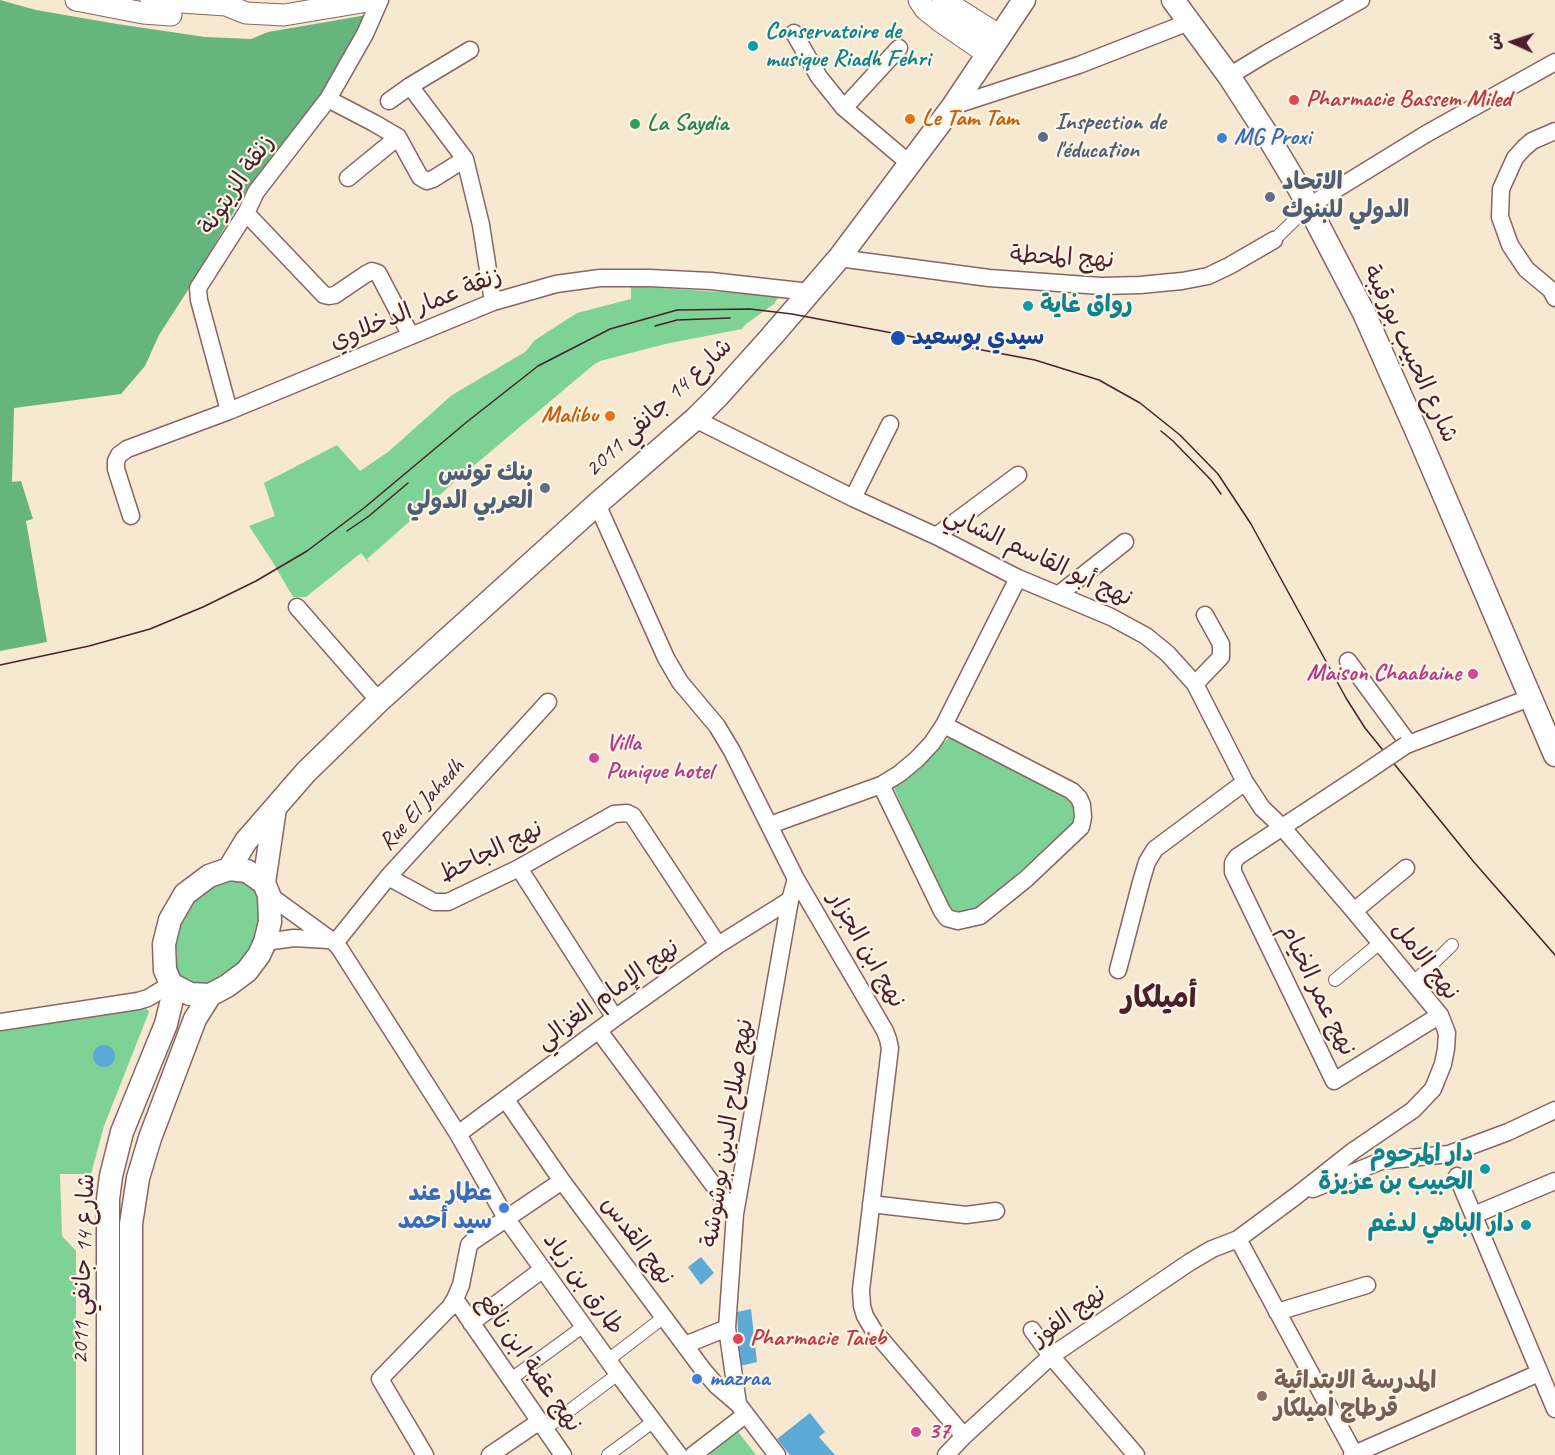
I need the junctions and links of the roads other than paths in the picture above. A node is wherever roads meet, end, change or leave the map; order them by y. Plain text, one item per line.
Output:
1 (139, 0) edge
2 (151, 0) edge
3 (374, 0) edge
4 (380, 0) edge
5 (920, 0) edge
6 (943, 0) edge
7 (1024, 0) edge
8 (1361, 0) edge
9 (1175, 1) edge
10 (85, 2) edge
11 (231, 9) edge
12 (1189, 22) junction
13 (794, 33) dead end
14 (994, 45) junction
15 (899, 48) dead end
16 (470, 50) dead end
17 (1555, 62) edge
18 (1229, 76) junction
19 (410, 86) junction
20 (328, 99) junction
21 (389, 101) dead end
22 (953, 106) junction
23 (844, 108) junction
24 (1555, 131) edge
25 (398, 137) junction
26 (465, 159) junction
27 (909, 163) junction
28 (348, 178) dead end
29 (1309, 206) junction
30 (246, 213) junction
31 (1274, 240) joint
32 (839, 258) junction
33 (810, 292) junction
34 (1555, 298) edge
35 (493, 302) junction
36 (411, 336) junction
37 (229, 411) junction
38 (695, 419) junction
39 (890, 424) dead end
40 (1018, 475) dead end
41 (853, 498) junction
42 (597, 504) junction
43 (131, 516) dead end
44 (936, 536) junction
45 (1125, 542) dead end
46 (1018, 578) junction
47 (1058, 596) junction
48 (297, 607) dead end
49 (1205, 615) dead end
50 (1348, 661) dead end
51 (1195, 684) junction
52 (1532, 697) junction
53 (379, 701) junction
54 (548, 702) dead end
55 (944, 725) junction
56 (1407, 745) junction
57 (1555, 755) edge
58 (1245, 782) junction
59 (881, 784) junction
60 (276, 807) junction
61 (770, 825) junction
62 (1282, 827) junction
63 (519, 868) junction
64 (1406, 868) dead end
65 (229, 869) junction
66 (388, 877) junction
67 (796, 879) junction
68 (266, 889) junction
69 (790, 900) junction
70 (1354, 911) junction
71 (332, 941) junction
72 (266, 942) junction
73 (1381, 942) junction
74 (718, 945) junction
75 (1452, 945) dead end
76 (1118, 970) dead end
77 (1335, 980) dead end
78 (1414, 982) junction
79 (173, 986) junction
80 (210, 995) junction
81 (1440, 1015) junction
82 (615, 1018) junction
83 (0, 1022) edge
84 (599, 1031) junction
85 (506, 1100) junction
86 (1555, 1110) edge
87 (458, 1134) junction
88 (1457, 1176) dead end
89 (562, 1181) junction
90 (1555, 1181) edge
91 (1296, 1196) junction
92 (872, 1204) junction
93 (996, 1211) dead end
94 (735, 1214) junction
95 (1474, 1215) junction
96 (506, 1218) junction
97 (1238, 1239) junction
98 (543, 1269) junction
99 (1367, 1285) dead end
100 (455, 1299) junction
101 (1277, 1312) junction
102 (664, 1317) junction
103 (471, 1323) junction
104 (584, 1326) junction
105 (727, 1328) junction
106 (1032, 1330) dead end
107 (685, 1345) junction
108 (1051, 1356) junction
109 (613, 1367) junction
110 (1539, 1373) junction
111 (511, 1379) junction
112 (1555, 1409) edge
113 (741, 1410) junction
114 (654, 1421) junction
115 (542, 1425) junction
116 (964, 1436) junction
117 (1354, 1454) edge
118 (108, 1455) edge
119 (131, 1455) edge
120 (425, 1455) edge
121 (490, 1455) edge
122 (563, 1455) edge
123 (608, 1455) edge
124 (679, 1455) edge
125 (693, 1455) edge
126 (777, 1455) edge
127 (946, 1455) edge
128 (1136, 1455) edge

1 - 10 street
2 - 11 street
3 - 11 street
4 - 20 street, زنقة الزيتونة
5 - 14 street
6 - 14 street
7 - 14 main road, شارع 14 جانفي 2011
8 - 18 street
9 - 12 main road, شارع الحبيب بورقيبة
10 - 11 street
12 - 18 main road, شارع الحبيب بورقيبة
12 - 22 street
13 - 23 street
14 - 22 main road, شارع 14 جانفي 2011
15 - 23 street
16 - 19 street
17 - 29 street
18 - 29 main road, شارع الحبيب بورقيبة
19 - 21 street
19 - 26 street
20 - 25 street
20 - 30 street, زنقة الزيتونة
22 - 27 main road, شارع 14 جانفي 2011
23 - 27 street
24 - 34 street
25 - 26 street
25 - 28 street
26 - 35 street
27 - 32 main road, شارع 14 جانفي 2011
29 - 31 street
29 - 52 main road, شارع الحبيب بورقيبة
30 - 36 street
30 - 37 street, زنقة الزيتونة
31 - 32 street, نهج المحطة
32 - 33 main road, شارع 14 جانفي 2011
33 - 35 street, زنقة عمار الدخلاوي
33 - 38 main road, شارع 14 جانفي 2011
35 - 36 street, زنقة عمار الدخلاوي
36 - 37 street, زنقة عمار الدخلاوي
37 - 43 street, زنقة عمار الدخلاوي
38 - 41 street, نهج أبو القاسم الشابي
38 - 42 main road, شارع 14 جانفي 2011
39 - 41 street
40 - 44 street
41 - 44 street, نهج أبو القاسم الشابي
42 - 53 main road, شارع 14 جانفي 2011
42 - 61 street, نهج ابن الجزار
44 - 46 street, نهج أبو القاسم الشابي
45 - 47 street
46 - 47 street, نهج أبو القاسم الشابي
46 - 55 street
47 - 51 street, نهج أبو القاسم الشابي
48 - 53 street
49 - 51 street
50 - 56 street
51 - 58 street, نهج أبو القاسم الشابي
52 - 56 street
52 - 57 main road, شارع الحبيب بورقيبة
53 - 60 main road, شارع 14 جانفي 2011
54 - 66 street, Rue El Jahedh
55 - 59 street
55 - 59 street
56 - 62 street, bridge
58 - 62 street, نهج أبو القاسم الشابي
58 - 76 street
59 - 61 street
60 - 65 main road, شارع 14 جانفي 2011
60 - 68 main road
61 - 67 street, نهج ابن الجزار
62 - 70 street, نهج الامل
62 - 81 street, نهج عمر الخيام
63 - 66 street, نهج الجاحظ
63 - 74 street, نهج الجاحظ
63 - 82 street
64 - 70 street
65 - 68 main road
65 - 79 main road
66 - 71 street, Rue El Jahedh
67 - 69 street, نهج صلاح الدين بوشوشة
67 - 92 street, نهج ابن الجزار
68 - 71 street
68 - 72 main road
69 - 74 street, نهج الإمام الغزالي
69 - 94 street, نهج صلاح الدين بوشوشة
70 - 73 street, نهج الامل
71 - 72 street
71 - 87 street
72 - 80 main road
73 - 77 street
73 - 78 street, نهج الامل
74 - 82 street, نهج الإمام الغزالي
75 - 78 street
78 - 81 street, نهج الامل
79 - 80 main road
79 - 83 street
79 - 118 main road, شارع 14 جانفي 2011
80 - 119 main road, شارع 14 جانفي 2011
81 - 91 street, نهج الامل
82 - 84 street, نهج الإمام الغزالي
84 - 85 street, نهج الإمام الغزالي
84 - 94 street
85 - 87 street, نهج الإمام الغزالي
85 - 89 street, نهج القدس
86 - 91 street
87 - 96 street, طارق بن زياد
88 - 95 street
89 - 96 street
89 - 102 street, نهج القدس
90 - 95 street
91 - 97 street, نهج الامل
92 - 93 street
92 - 116 street, نهج ابن الجزار
94 - 105 street, نهج صلاح الدين بوشوشة
95 - 110 street
96 - 98 street, طارق بن زياد
96 - 100 street
97 - 101 street
97 - 108 street, نهج الفوز
98 - 103 street
98 - 104 street, طارق بن زياد
99 - 101 street
100 - 103 street, نهج عقبة ابن نافع
100 - 120 street
101 - 117 street
102 - 107 street, نهج القدس
102 - 109 street
103 - 111 street, نهج عقبة ابن نافع
104 - 109 street, طارق بن زياد
104 - 111 street
105 - 107 street
105 - 113 street, نهج صلاح الدين بوشوشة
106 - 108 street
107 - 113 street, نهج القدس
108 - 116 street, نهج الفوز
108 - 128 street
109 - 114 street, طارق بن زياد
109 - 115 street
110 - 112 street
110 - 117 street
111 - 115 street, نهج عقبة ابن نافع
113 - 125 street
113 - 126 street
114 - 123 street
114 - 124 street, طارق بن زياد
115 - 121 street
115 - 122 street, نهج عقبة ابن نافع
116 - 127 street, نهج الفوز

